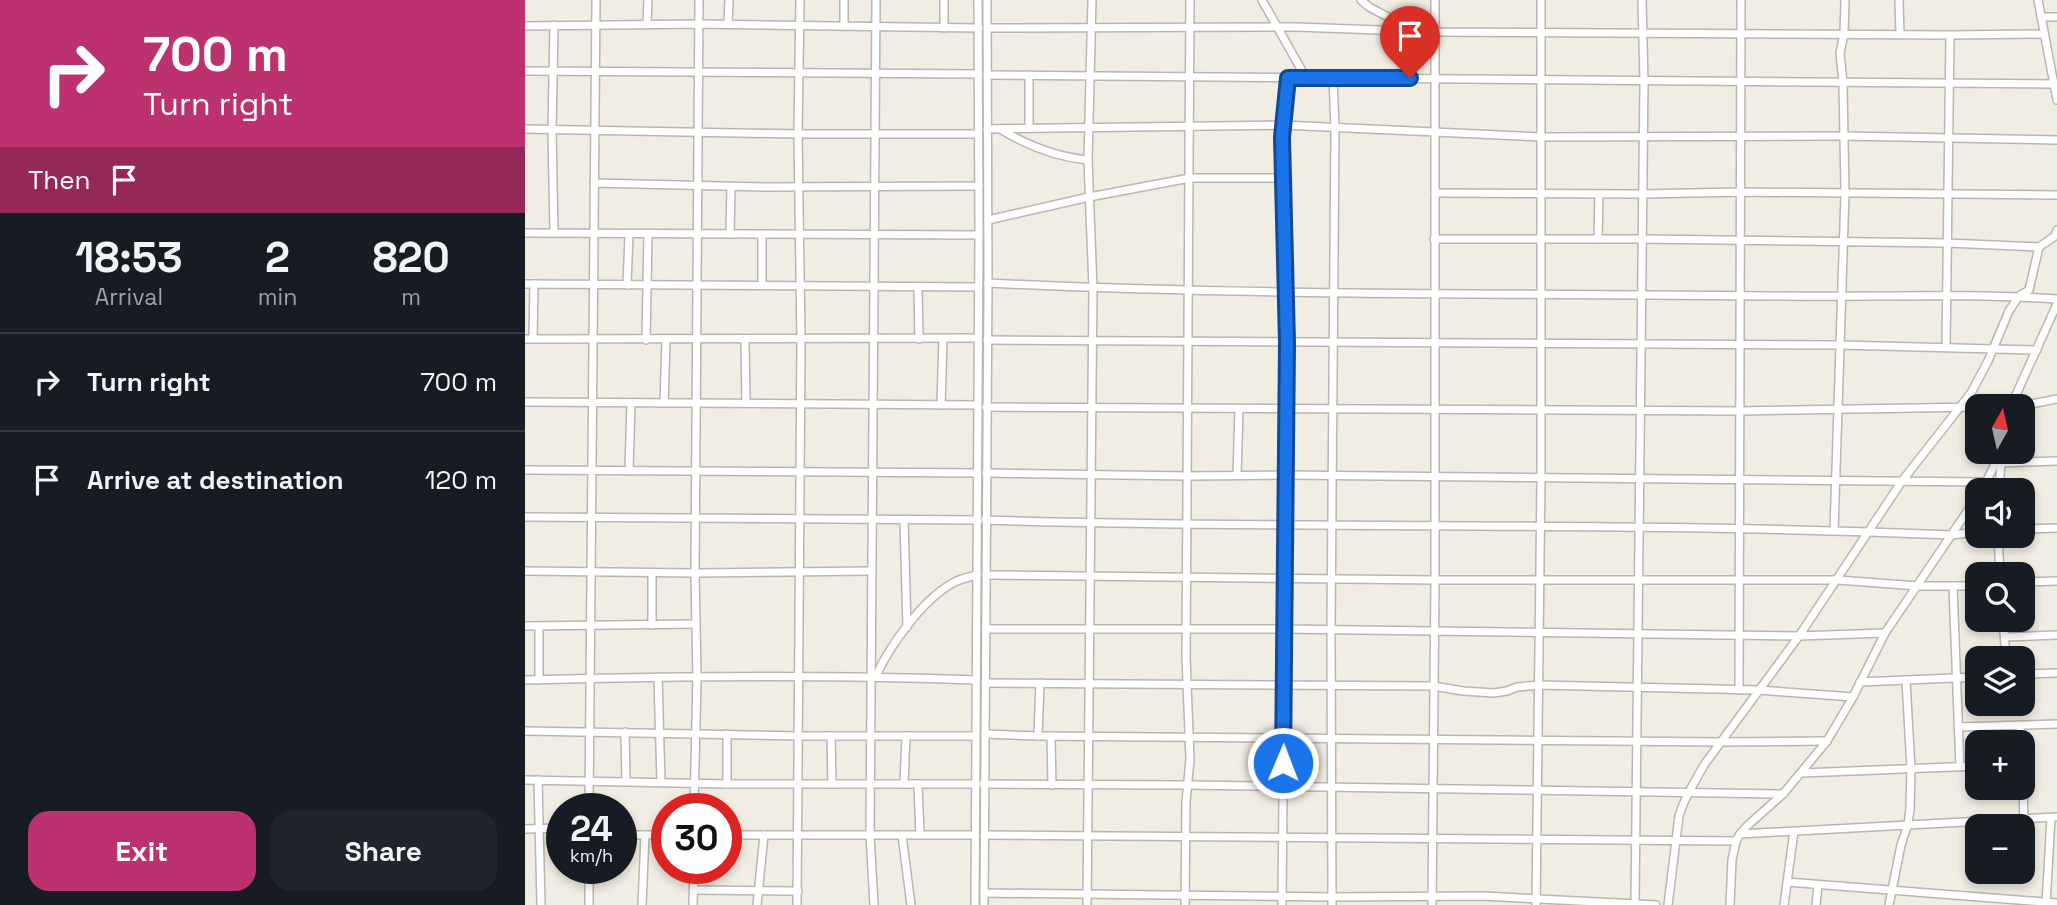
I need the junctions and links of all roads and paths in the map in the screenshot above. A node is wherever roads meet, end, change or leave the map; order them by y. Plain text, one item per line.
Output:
1 (596, 0) edge
2 (648, 0) edge
3 (699, 0) edge
4 (729, 0) edge
5 (800, 0) edge
6 (844, 0) edge
7 (876, 0) edge
8 (944, 0) edge
9 (978, 0) edge
10 (987, 0) edge
11 (1092, 0) edge
12 (1189, 0) edge
13 (1262, 0) edge
14 (1361, 0) edge
15 (1435, 0) edge
16 (1541, 0) edge
17 (1642, 0) edge
18 (1741, 0) edge
19 (1845, 0) edge
20 (1899, 0) edge
21 (2038, 0) edge
22 (2057, 17) edge
23 (2041, 18) junction
24 (596, 24) junction
25 (647, 24) junction
26 (699, 24) junction
27 (728, 24) junction
28 (554, 25) junction
29 (525, 26) edge
30 (800, 26) junction
31 (844, 26) junction
32 (875, 27) junction
33 (1091, 27) junction
34 (1276, 27) junction
35 (944, 28) junction
36 (983, 28) junction
37 (1190, 28) junction
38 (1415, 30) junction
39 (1435, 32) junction
40 (1541, 33) junction
41 (1643, 33) junction
42 (1742, 33) junction
43 (1844, 34) junction
44 (1900, 34) junction
45 (2044, 34) junction
46 (1949, 35) junction
47 (2054, 67) edge
48 (525, 71) edge
49 (554, 71) junction
50 (595, 71) junction
51 (699, 73) junction
52 (798, 73) junction
53 (875, 74) junction
54 (978, 74) junction
55 (988, 75) junction
56 (1029, 75) junction
57 (1091, 75) junction
58 (1189, 76) junction
59 (1288, 78) junction
60 (1306, 78) junction
61 (1333, 78) junction
62 (1435, 78) junction
63 (1541, 79) junction
64 (1742, 80) junction
65 (1644, 81) junction
66 (1843, 83) junction
67 (1949, 84) junction
68 (2054, 84) junction
69 (2057, 100) edge
70 (1283, 125) junction
71 (1188, 126) junction
72 (1029, 128) junction
73 (1089, 128) junction
74 (1335, 128) junction
75 (988, 129) junction
76 (999, 129) junction
77 (525, 130) edge
78 (552, 130) junction
79 (595, 131) junction
80 (698, 132) junction
81 (798, 134) junction
82 (875, 134) junction
83 (978, 134) junction
84 (1435, 134) junction
85 (1642, 136) junction
86 (1741, 136) junction
87 (1843, 136) junction
88 (1540, 137) junction
89 (1948, 138) junction
90 (2057, 140) edge
91 (1088, 160) junction
92 (1283, 177) junction
93 (1190, 178) junction
94 (594, 183) junction
95 (699, 186) junction
96 (800, 186) junction
97 (873, 186) junction
98 (979, 186) junction
99 (731, 187) junction
100 (1740, 192) junction
101 (1434, 193) junction
102 (1845, 193) junction
103 (1540, 194) junction
104 (1599, 194) junction
105 (1642, 194) junction
106 (1948, 194) junction
107 (2057, 195) edge
108 (1089, 197) junction
109 (988, 220) junction
110 (2057, 230) edge
111 (525, 233) edge
112 (554, 233) junction
113 (594, 233) junction
114 (629, 234) junction
115 (648, 234) junction
116 (699, 234) junction
117 (730, 234) junction
118 (762, 235) junction
119 (801, 235) junction
120 (873, 235) junction
121 (979, 235) junction
122 (1434, 239) junction
123 (1598, 239) junction
124 (1642, 239) junction
125 (1539, 240) junction
126 (1741, 241) junction
127 (1844, 243) junction
128 (1947, 243) junction
129 (2039, 247) junction
130 (988, 283) junction
131 (525, 284) edge
132 (534, 284) junction
133 (594, 285) junction
134 (627, 285) junction
135 (647, 285) junction
136 (698, 285) junction
137 (762, 285) junction
138 (801, 286) junction
139 (873, 287) junction
140 (918, 287) junction
141 (978, 287) junction
142 (1093, 288) junction
143 (1188, 290) junction
144 (1286, 293) junction
145 (1334, 293) junction
146 (1435, 294) junction
147 (1539, 294) junction
148 (1641, 295) junction
149 (1741, 296) junction
150 (1946, 296) junction
151 (2019, 296) junction
152 (1842, 297) junction
153 (2057, 301) edge
154 (978, 338) junction
155 (529, 339) edge
156 (919, 339) junction
157 (943, 339) junction
158 (593, 340) junction
159 (646, 340) junction
160 (666, 340) junction
161 (697, 340) junction
162 (745, 340) junction
163 (801, 340) junction
164 (873, 340) junction
165 (987, 340) junction
166 (1091, 342) junction
167 (1188, 342) junction
168 (1287, 343) junction
169 (1334, 343) junction
170 (1435, 344) junction
171 (1540, 344) junction
172 (1741, 345) junction
173 (1840, 345) junction
174 (1641, 346) junction
175 (1946, 347) junction
176 (1993, 348) junction
177 (2037, 350) junction
178 (2017, 394) edge
179 (2057, 398) edge
180 (525, 402) edge
181 (593, 402) junction
182 (631, 402) junction
183 (664, 403) junction
184 (698, 403) junction
185 (2035, 403) edge
186 (746, 404) junction
187 (801, 404) junction
188 (874, 405) junction
189 (941, 405) junction
190 (977, 405) junction
191 (1960, 406) junction
192 (1965, 406) edge
193 (986, 407) junction
194 (1092, 408) junction
195 (1188, 409) junction
196 (1238, 409) junction
197 (1285, 409) junction
198 (1334, 409) junction
199 (1839, 410) junction
200 (1435, 411) junction
201 (1541, 411) junction
202 (1640, 411) junction
203 (1740, 411) junction
204 (2057, 461) edge
205 (2035, 462) edge
206 (525, 470) edge
207 (591, 471) junction
208 (629, 471) junction
209 (697, 471) junction
210 (800, 471) junction
211 (873, 471) junction
212 (981, 473) junction
213 (1091, 475) junction
214 (1237, 475) junction
215 (1286, 475) junction
216 (1188, 476) junction
217 (1333, 476) junction
218 (1435, 476) junction
219 (1541, 477) junction
220 (1640, 479) junction
221 (1837, 479) junction
222 (1740, 480) junction
223 (1902, 481) junction
224 (1965, 485) edge
225 (1965, 515) edge
226 (525, 517) edge
227 (592, 518) junction
228 (696, 519) junction
229 (800, 519) junction
230 (871, 520) junction
231 (904, 520) junction
232 (981, 520) junction
233 (1090, 524) junction
234 (1187, 526) junction
235 (1285, 526) junction
236 (1333, 527) junction
237 (1435, 527) junction
238 (1639, 527) junction
239 (1539, 528) junction
240 (1740, 528) junction
241 (2057, 528) edge
242 (2035, 529) edge
243 (1834, 531) junction
244 (1869, 531) junction
245 (1965, 533) edge
246 (1952, 535) junction
247 (525, 571) edge
248 (872, 571) junction
249 (591, 572) junction
250 (800, 572) junction
251 (652, 573) junction
252 (695, 573) junction
253 (977, 575) junction
254 (986, 575) junction
255 (1089, 576) junction
256 (1187, 577) junction
257 (1284, 577) junction
258 (1332, 578) junction
259 (1435, 580) junction
260 (1539, 580) junction
261 (1639, 580) junction
262 (1739, 580) junction
263 (1837, 580) junction
264 (2057, 581) edge
265 (2035, 582) edge
266 (1918, 586) junction
267 (1965, 586) edge
268 (1953, 587) junction
269 (696, 624) junction
270 (652, 625) junction
271 (525, 626) edge
272 (538, 626) junction
273 (591, 626) junction
274 (907, 627) junction
275 (986, 629) junction
276 (1088, 629) junction
277 (1186, 629) junction
278 (1284, 629) junction
279 (1331, 631) junction
280 (1433, 631) junction
281 (1538, 632) junction
282 (2004, 632) edge
283 (1639, 633) junction
284 (1885, 633) junction
285 (1739, 635) junction
286 (2057, 635) edge
287 (1799, 636) junction
288 (2004, 637) junction
289 (2005, 646) edge
290 (2057, 673) edge
291 (2035, 674) edge
292 (874, 676) junction
293 (658, 677) junction
294 (697, 677) junction
295 (799, 677) junction
296 (591, 678) junction
297 (1956, 678) junction
298 (1965, 678) edge
299 (525, 680) edge
300 (539, 680) junction
301 (976, 680) junction
302 (1906, 680) junction
303 (1860, 682) junction
304 (985, 683) junction
305 (1040, 683) junction
306 (1088, 683) junction
307 (1186, 684) junction
308 (1284, 685) junction
309 (1539, 685) junction
310 (1332, 686) junction
311 (1433, 686) junction
312 (1638, 688) junction
313 (1739, 690) junction
314 (1758, 690) junction
315 (1853, 697) junction
316 (2057, 724) edge
317 (2020, 725) junction
318 (1958, 727) junction
319 (2020, 730) edge
320 (525, 731) edge
321 (590, 731) junction
322 (625, 732) junction
323 (659, 733) junction
324 (696, 733) junction
325 (727, 734) junction
326 (985, 734) junction
327 (799, 736) junction
328 (831, 736) junction
329 (872, 736) junction
330 (907, 736) junction
331 (975, 736) junction
332 (1038, 736) junction
333 (1051, 736) junction
334 (1089, 737) junction
335 (1189, 738) junction
336 (1433, 738) junction
337 (1284, 739) junction
338 (1332, 739) junction
339 (1537, 739) junction
340 (1638, 740) junction
341 (1827, 741) junction
342 (1721, 742) junction
343 (1960, 767) junction
344 (1965, 767) edge
345 (1911, 769) junction
346 (1802, 773) junction
347 (525, 779) edge
348 (538, 780) junction
349 (590, 780) junction
350 (626, 781) junction
351 (661, 782) junction
352 (694, 783) junction
353 (727, 784) junction
354 (798, 784) junction
355 (832, 784) junction
356 (904, 784) junction
357 (918, 784) junction
358 (979, 784) junction
359 (872, 785) junction
360 (1052, 785) junction
361 (1089, 785) junction
362 (1187, 785) junction
363 (1283, 788) junction
364 (1331, 788) junction
365 (1432, 789) junction
366 (1536, 790) junction
367 (1637, 792) junction
368 (590, 793) edge
369 (694, 793) edge
370 (1688, 793) junction
371 (1783, 794) junction
372 (2054, 818) edge
373 (2035, 819) edge
374 (1965, 822) edge
375 (1909, 824) junction
376 (525, 829) edge
377 (538, 829) junction
378 (546, 829) edge
379 (1794, 831) junction
380 (637, 835) edge
381 (645, 835) junction
382 (651, 835) edge
383 (742, 835) edge
384 (764, 835) junction
385 (797, 835) junction
386 (870, 835) junction
387 (902, 835) junction
388 (919, 835) junction
389 (975, 835) junction
390 (984, 835) junction
391 (1089, 835) junction
392 (1184, 835) junction
393 (1282, 837) junction
394 (1331, 838) junction
395 (1738, 838) junction
396 (1432, 839) junction
397 (1537, 839) junction
398 (1637, 839) junction
399 (1675, 841) junction
400 (1787, 882) junction
401 (589, 884) edge
402 (694, 884) edge
403 (1818, 885) junction
404 (694, 890) junction
405 (759, 891) junction
406 (797, 891) junction
407 (1892, 891) junction
408 (983, 893) junction
409 (1087, 894) junction
410 (1185, 896) junction
411 (1282, 901) edge
412 (1332, 901) edge
413 (1432, 901) edge
414 (1992, 901) edge
415 (1536, 902) edge
416 (2057, 903) edge
417 (1635, 904) edge
418 (2047, 904) edge
419 (541, 905) edge
420 (589, 905) edge
421 (642, 905) edge
422 (693, 905) edge
423 (757, 905) edge
424 (797, 905) edge
425 (874, 905) edge
426 (911, 905) edge
427 (975, 905) edge
428 (984, 905) edge
429 (1087, 905) edge
430 (1185, 905) edge
431 (1656, 905) edge
432 (1668, 905) edge
433 (1730, 905) edge
434 (1784, 905) edge
435 (1816, 905) edge
436 (1889, 905) edge

1 - 24 street
2 - 25 street
3 - 26 street
4 - 27 street
5 - 30 street
6 - 31 street
7 - 32 street
8 - 35 street
9 - 36 street
10 - 36 street
11 - 33 street
12 - 37 street
13 - 34 street
14 - 38 street
15 - 39 street
16 - 40 street
17 - 41 street
18 - 42 street
19 - 43 street
20 - 44 street
21 - 23 street
22 - 23 street
23 - 45 street
24 - 25 street
24 - 28 street
24 - 50 street
25 - 26 street
26 - 27 street
26 - 51 street
27 - 30 street
28 - 29 street
28 - 49 street
30 - 31 street
30 - 52 street
31 - 32 street
32 - 35 street
32 - 53 street
33 - 36 street
33 - 37 street
33 - 57 street
34 - 37 street
34 - 38 street
34 - 60 street
35 - 36 street
36 - 54 street
36 - 55 street
37 - 58 street
38 - 39 street
39 - 40 street
39 - 62 street
40 - 41 street
40 - 63 street
41 - 42 street
41 - 65 street
42 - 43 street
42 - 64 street
43 - 44 street
43 - 66 street
44 - 46 street
45 - 46 street
45 - 47 street
46 - 67 street
47 - 68 street
48 - 49 street
49 - 50 street
49 - 78 street
50 - 51 street
50 - 79 street
51 - 52 street
51 - 80 street
52 - 53 street
52 - 81 street
53 - 54 street
53 - 82 street
54 - 83 street
55 - 56 street
55 - 75 street
56 - 57 street
56 - 72 street
57 - 58 street
57 - 73 street
58 - 59 street
58 - 71 street
59 - 60 street
59 - 70 street
60 - 61 street
61 - 62 street
61 - 74 street
62 - 63 street
62 - 84 street
63 - 65 street
63 - 88 street
64 - 65 street
64 - 66 street
64 - 86 street
65 - 85 street
66 - 67 street
66 - 87 street
67 - 68 street
67 - 89 street
68 - 69 street
70 - 71 street
70 - 74 street
70 - 92 street
71 - 73 street
71 - 93 street
72 - 73 street
72 - 76 street
73 - 91 street
74 - 84 street
74 - 145 street
75 - 76 street
75 - 109 street
76 - 91 street
77 - 78 street
78 - 79 street
78 - 112 street
79 - 80 street
79 - 94 street
80 - 81 street
80 - 95 street
81 - 82 street
81 - 96 street
82 - 83 street
82 - 97 street
83 - 98 street
84 - 88 street
84 - 101 street
85 - 86 street
85 - 88 street
85 - 105 street
86 - 87 street
86 - 100 street
87 - 89 street
87 - 102 street
88 - 103 street
89 - 90 street
89 - 106 street
91 - 108 street
92 - 93 street
92 - 144 street
93 - 108 street
93 - 143 street
94 - 95 street
94 - 113 street
95 - 99 street
95 - 116 street
96 - 97 street
96 - 99 street
96 - 119 street
97 - 98 street
97 - 120 street
98 - 121 street
99 - 117 street
100 - 102 street
100 - 105 street
100 - 126 street
101 - 103 street
101 - 122 street
102 - 106 street
102 - 127 street
103 - 104 street
103 - 125 street
104 - 105 street
104 - 123 street
105 - 124 street
106 - 107 street
106 - 128 street
108 - 109 street
108 - 142 street
109 - 130 street
110 - 129 street
111 - 112 street
112 - 113 street
113 - 114 street
113 - 133 street
114 - 115 street
114 - 134 street
115 - 116 street
115 - 135 street
116 - 117 street
116 - 136 street
117 - 118 street
118 - 119 street
118 - 137 street
119 - 120 street
119 - 138 street
120 - 121 street
120 - 139 street
121 - 141 street
122 - 125 street
122 - 146 street
123 - 124 street
123 - 125 street
124 - 126 street
124 - 148 street
125 - 147 street
126 - 127 street
126 - 149 street
127 - 128 street
127 - 152 street
128 - 129 street
128 - 150 street
129 - 151 street
130 - 142 street
130 - 165 street
131 - 132 street
132 - 133 street
132 - 155 street
133 - 134 street
133 - 158 street
134 - 135 street
135 - 136 street
135 - 159 street
136 - 137 street
136 - 161 street
137 - 138 street
138 - 139 street
138 - 163 street
139 - 140 street
139 - 164 street
140 - 141 street
140 - 156 street
141 - 154 street
142 - 143 street
142 - 166 street
143 - 144 street
143 - 167 street
144 - 145 street
144 - 168 street
145 - 146 street
145 - 169 street
146 - 147 street
146 - 170 street
147 - 148 street
147 - 171 street
148 - 149 street
148 - 174 street
149 - 152 street
149 - 172 street
150 - 151 street
150 - 152 street
150 - 175 street
151 - 153 street
151 - 176 street
152 - 173 street
153 - 177 street
154 - 157 street
154 - 190 street
155 - 158 street
156 - 157 street
156 - 164 street
157 - 189 street
158 - 159 street
158 - 181 street
159 - 160 street
160 - 161 street
160 - 183 street
161 - 162 street
161 - 184 street
162 - 163 street
162 - 186 street
163 - 164 street
163 - 187 street
164 - 188 street
165 - 166 street
165 - 193 street
166 - 167 street
166 - 194 street
167 - 168 street
167 - 195 street
168 - 169 street
168 - 197 street
169 - 170 street
169 - 198 street
170 - 171 street
170 - 200 street
171 - 174 street
171 - 201 street
172 - 173 street
172 - 174 street
172 - 203 street
173 - 175 street
173 - 199 street
174 - 202 street
175 - 176 street
176 - 177 street
176 - 191 street
177 - 178 street
179 - 185 street
180 - 181 street
181 - 182 street
181 - 207 street
182 - 183 street
182 - 208 street
183 - 184 street
184 - 186 street
184 - 209 street
186 - 187 street
187 - 188 street
187 - 210 street
188 - 189 street
188 - 211 street
189 - 190 street
190 - 212 street
191 - 192 street
191 - 199 street
191 - 223 street
193 - 194 street
193 - 212 street
194 - 195 street
194 - 213 street
195 - 196 street
195 - 216 street
196 - 197 street
196 - 214 street
197 - 198 street
197 - 215 street
198 - 200 street
198 - 217 street
199 - 203 street
199 - 221 street
200 - 201 street
200 - 218 street
201 - 202 street
201 - 219 street
202 - 203 street
202 - 220 street
203 - 222 street
204 - 205 street
206 - 207 street
207 - 208 street
207 - 227 street
208 - 209 street
209 - 210 street
209 - 228 street
210 - 211 street
210 - 229 street
211 - 212 street
211 - 230 street
212 - 213 street
212 - 232 street
213 - 216 street
213 - 233 street
214 - 215 street
214 - 216 street
215 - 217 street
215 - 235 street
216 - 234 street
217 - 218 street
217 - 236 street
218 - 219 street
218 - 237 street
219 - 220 street
219 - 239 street
220 - 222 street
220 - 238 street
221 - 222 street
221 - 223 street
221 - 243 street
222 - 240 street
223 - 224 street
223 - 244 street
225 - 246 street
226 - 227 street
227 - 228 street
227 - 249 street
228 - 229 street
228 - 252 street
229 - 230 street
229 - 250 street
230 - 231 street
230 - 248 street
231 - 232 street
231 - 274 street
232 - 233 street
232 - 253 street
232 - 254 street
233 - 234 street
233 - 255 street
234 - 235 street
234 - 256 street
235 - 236 street
235 - 257 street
236 - 237 street
236 - 258 street
237 - 239 street
237 - 259 street
238 - 239 street
238 - 240 street
238 - 261 street
239 - 260 street
240 - 243 street
240 - 262 street
241 - 242 street
243 - 244 street
244 - 246 street
244 - 263 street
245 - 246 street
246 - 266 street
247 - 249 street
248 - 250 street
248 - 292 street
249 - 251 street
249 - 273 street
250 - 252 street
250 - 295 street
251 - 252 street
251 - 270 street
252 - 269 street
253 - 274 street
253 - 301 street
254 - 255 street
254 - 275 street
255 - 256 street
255 - 276 street
256 - 257 street
256 - 277 street
257 - 258 street
257 - 278 street
258 - 259 street
258 - 279 street
259 - 260 street
259 - 280 street
260 - 261 street
260 - 281 street
261 - 262 street
261 - 283 street
262 - 263 street
262 - 285 street
263 - 266 street
263 - 287 street
264 - 265 street
266 - 268 street
266 - 284 street
267 - 268 street
268 - 297 street
269 - 270 street
269 - 294 street
270 - 273 street
271 - 272 street
272 - 273 street
272 - 300 street
273 - 296 street
274 - 292 street
275 - 276 street
275 - 304 street
276 - 277 street
276 - 306 street
277 - 278 street
277 - 307 street
278 - 279 street
278 - 308 street
279 - 280 street
279 - 310 street
280 - 281 street
280 - 311 street
281 - 283 street
281 - 309 street
282 - 288 street
283 - 285 street
283 - 312 street
284 - 287 street
284 - 303 street
285 - 287 street
285 - 313 street
286 - 288 street
287 - 314 street
288 - 289 street
290 - 291 street
292 - 295 street
292 - 301 street
292 - 329 street
293 - 294 street
293 - 296 street
293 - 323 street
294 - 295 street
294 - 324 street
295 - 327 street
296 - 300 street
296 - 321 street
297 - 298 street
297 - 302 street
297 - 318 street
299 - 300 street
301 - 331 street
302 - 303 street
302 - 345 street
303 - 315 street
304 - 305 street
304 - 326 street
305 - 306 street
305 - 332 street
306 - 307 street
306 - 334 street
307 - 308 street
307 - 335 street
308 - 310 street
308 - 337 street
309 - 311 street
309 - 312 street
309 - 339 street
310 - 311 street
310 - 338 street
311 - 336 street
312 - 313 street
312 - 340 street
313 - 314 street
314 - 315 street
314 - 342 street
315 - 341 street
316 - 317 street
317 - 318 street
317 - 319 street
318 - 343 street
320 - 321 street
321 - 322 street
321 - 349 street
322 - 323 street
322 - 350 street
323 - 324 street
323 - 351 street
324 - 325 street
324 - 352 street
325 - 327 street
325 - 353 street
326 - 332 street
326 - 358 street
327 - 328 street
327 - 354 street
328 - 329 street
328 - 355 street
329 - 330 street
329 - 359 street
330 - 331 street
330 - 356 street
331 - 358 street
332 - 333 street
333 - 334 street
333 - 360 street
334 - 335 street
334 - 361 street
335 - 337 street
335 - 362 street
336 - 338 street
336 - 339 street
336 - 365 street
337 - 338 street
337 - 363 street
338 - 364 street
339 - 340 street
339 - 366 street
340 - 342 street
340 - 367 street
341 - 342 street
341 - 346 street
342 - 370 street
343 - 344 street
343 - 345 street
345 - 346 street
345 - 375 street
346 - 371 street
347 - 348 street
348 - 349 street
348 - 377 street
349 - 350 street
349 - 368 street
350 - 351 street
351 - 352 street
352 - 353 street
352 - 369 street
353 - 354 street
354 - 355 street
354 - 385 street
355 - 359 street
356 - 357 street
356 - 359 street
357 - 358 street
357 - 388 street
358 - 360 street
358 - 389 street
358 - 390 street
359 - 386 street
360 - 361 street
361 - 362 street
361 - 391 street
362 - 363 street
362 - 392 street
363 - 364 street
363 - 393 street
364 - 365 street
364 - 394 street
365 - 366 street
365 - 396 street
366 - 367 street
366 - 397 street
367 - 370 street
367 - 398 street
370 - 371 street
370 - 399 street
371 - 395 street
372 - 373 street
372 - 418 street
374 - 375 street
375 - 379 street
375 - 407 street
376 - 377 street
377 - 378 street
377 - 419 street
379 - 395 street
379 - 400 street
380 - 381 street
381 - 382 street
381 - 421 street
383 - 384 street
384 - 385 street
384 - 405 street
385 - 386 street
385 - 406 street
386 - 387 street
386 - 425 street
387 - 388 street
387 - 426 street
388 - 389 street
389 - 427 street
390 - 391 street
390 - 408 street
391 - 392 street
391 - 409 street
392 - 393 street
392 - 410 street
393 - 394 street
393 - 411 street
394 - 396 street
394 - 412 street
395 - 399 street
395 - 433 street
396 - 397 street
396 - 413 street
397 - 398 street
397 - 415 street
398 - 399 street
398 - 417 street
399 - 432 street
400 - 403 street
400 - 434 street
401 - 420 street
402 - 404 street
403 - 407 street
403 - 435 street
404 - 405 street
404 - 422 street
405 - 406 street
405 - 423 street
406 - 424 street
407 - 414 street
407 - 436 street
408 - 409 street
408 - 428 street
409 - 410 street
409 - 429 street
410 - 411 street
410 - 430 street
411 - 412 street
412 - 413 street
413 - 415 street
414 - 418 street
415 - 417 street
416 - 418 street
417 - 431 street

